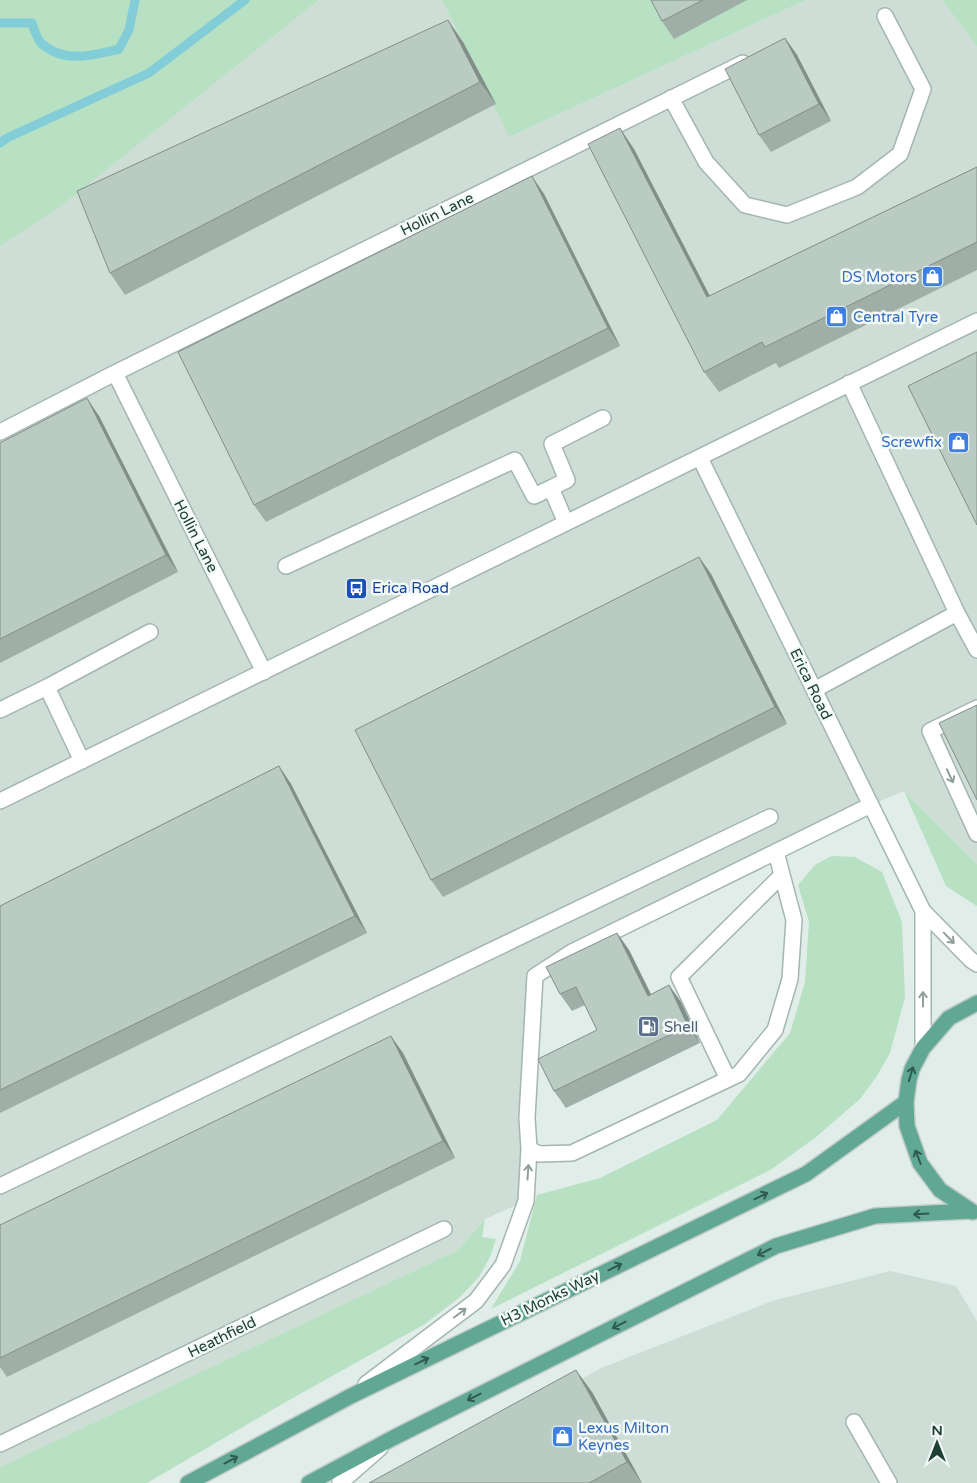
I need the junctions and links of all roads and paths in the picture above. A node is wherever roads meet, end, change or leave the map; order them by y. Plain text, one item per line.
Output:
1 (885, 16) dead end
2 (759, 55) edge
3 (671, 98) junction
4 (977, 321) edge
5 (115, 373) junction
6 (849, 383) junction
7 (602, 418) dead end
8 (0, 432) edge
9 (700, 458) junction
10 (551, 488) junction
11 (566, 523) junction
12 (286, 566) dead end
13 (957, 612) junction
14 (150, 632) dead end
15 (977, 650) edge
16 (264, 672) junction
17 (47, 687) junction
18 (814, 690) junction
19 (977, 708) edge
20 (0, 710) edge
21 (82, 760) junction
22 (0, 801) edge
23 (871, 805) junction
24 (770, 817) dead end
25 (977, 834) edge
26 (776, 852) junction
27 (782, 875) junction
28 (922, 911) junction
29 (977, 964) edge
30 (977, 1003) edge
31 (922, 1048) junction
32 (728, 1079) junction
33 (906, 1102) junction
34 (529, 1149) junction
35 (0, 1186) edge
36 (973, 1212) edge
37 (444, 1229) dead end
38 (351, 1396) junction
39 (854, 1422) dead end
40 (393, 1438) junction
41 (0, 1444) edge
42 (188, 1483) edge
43 (309, 1483) edge
44 (340, 1483) edge
45 (888, 1483) edge

1 - 3 street
2 - 3 street, Hollin Lane
3 - 5 street, Hollin Lane
4 - 6 street
5 - 8 street, Hollin Lane
5 - 16 street, Hollin Lane
6 - 9 street
6 - 13 street
7 - 10 street
9 - 11 street
9 - 18 street, Erica Road
10 - 11 street
10 - 12 street
11 - 16 street
13 - 15 street
13 - 18 street
14 - 17 street
16 - 21 street
17 - 20 street
17 - 21 street
18 - 23 street, Erica Road
19 -> 25 street
21 - 22 street
23 - 26 street
23 - 28 street, Erica Road
24 - 35 street
26 - 27 street
26 - 34 street
27 - 32 street
27 - 32 street
28 -> 29 street, Erica Road
31 -> 28 street, Erica Road
30 - 31 main road
33 -> 31 main road
32 - 34 street
36 -> 33 main road
38 -> 33 main road, H3 Monks Way
38 -> 34 street
36 -> 40 main road
37 - 41 street, Heathfield
42 -> 38 main road, H3 Monks Way
39 - 45 street
40 - 43 main road
40 - 44 street

